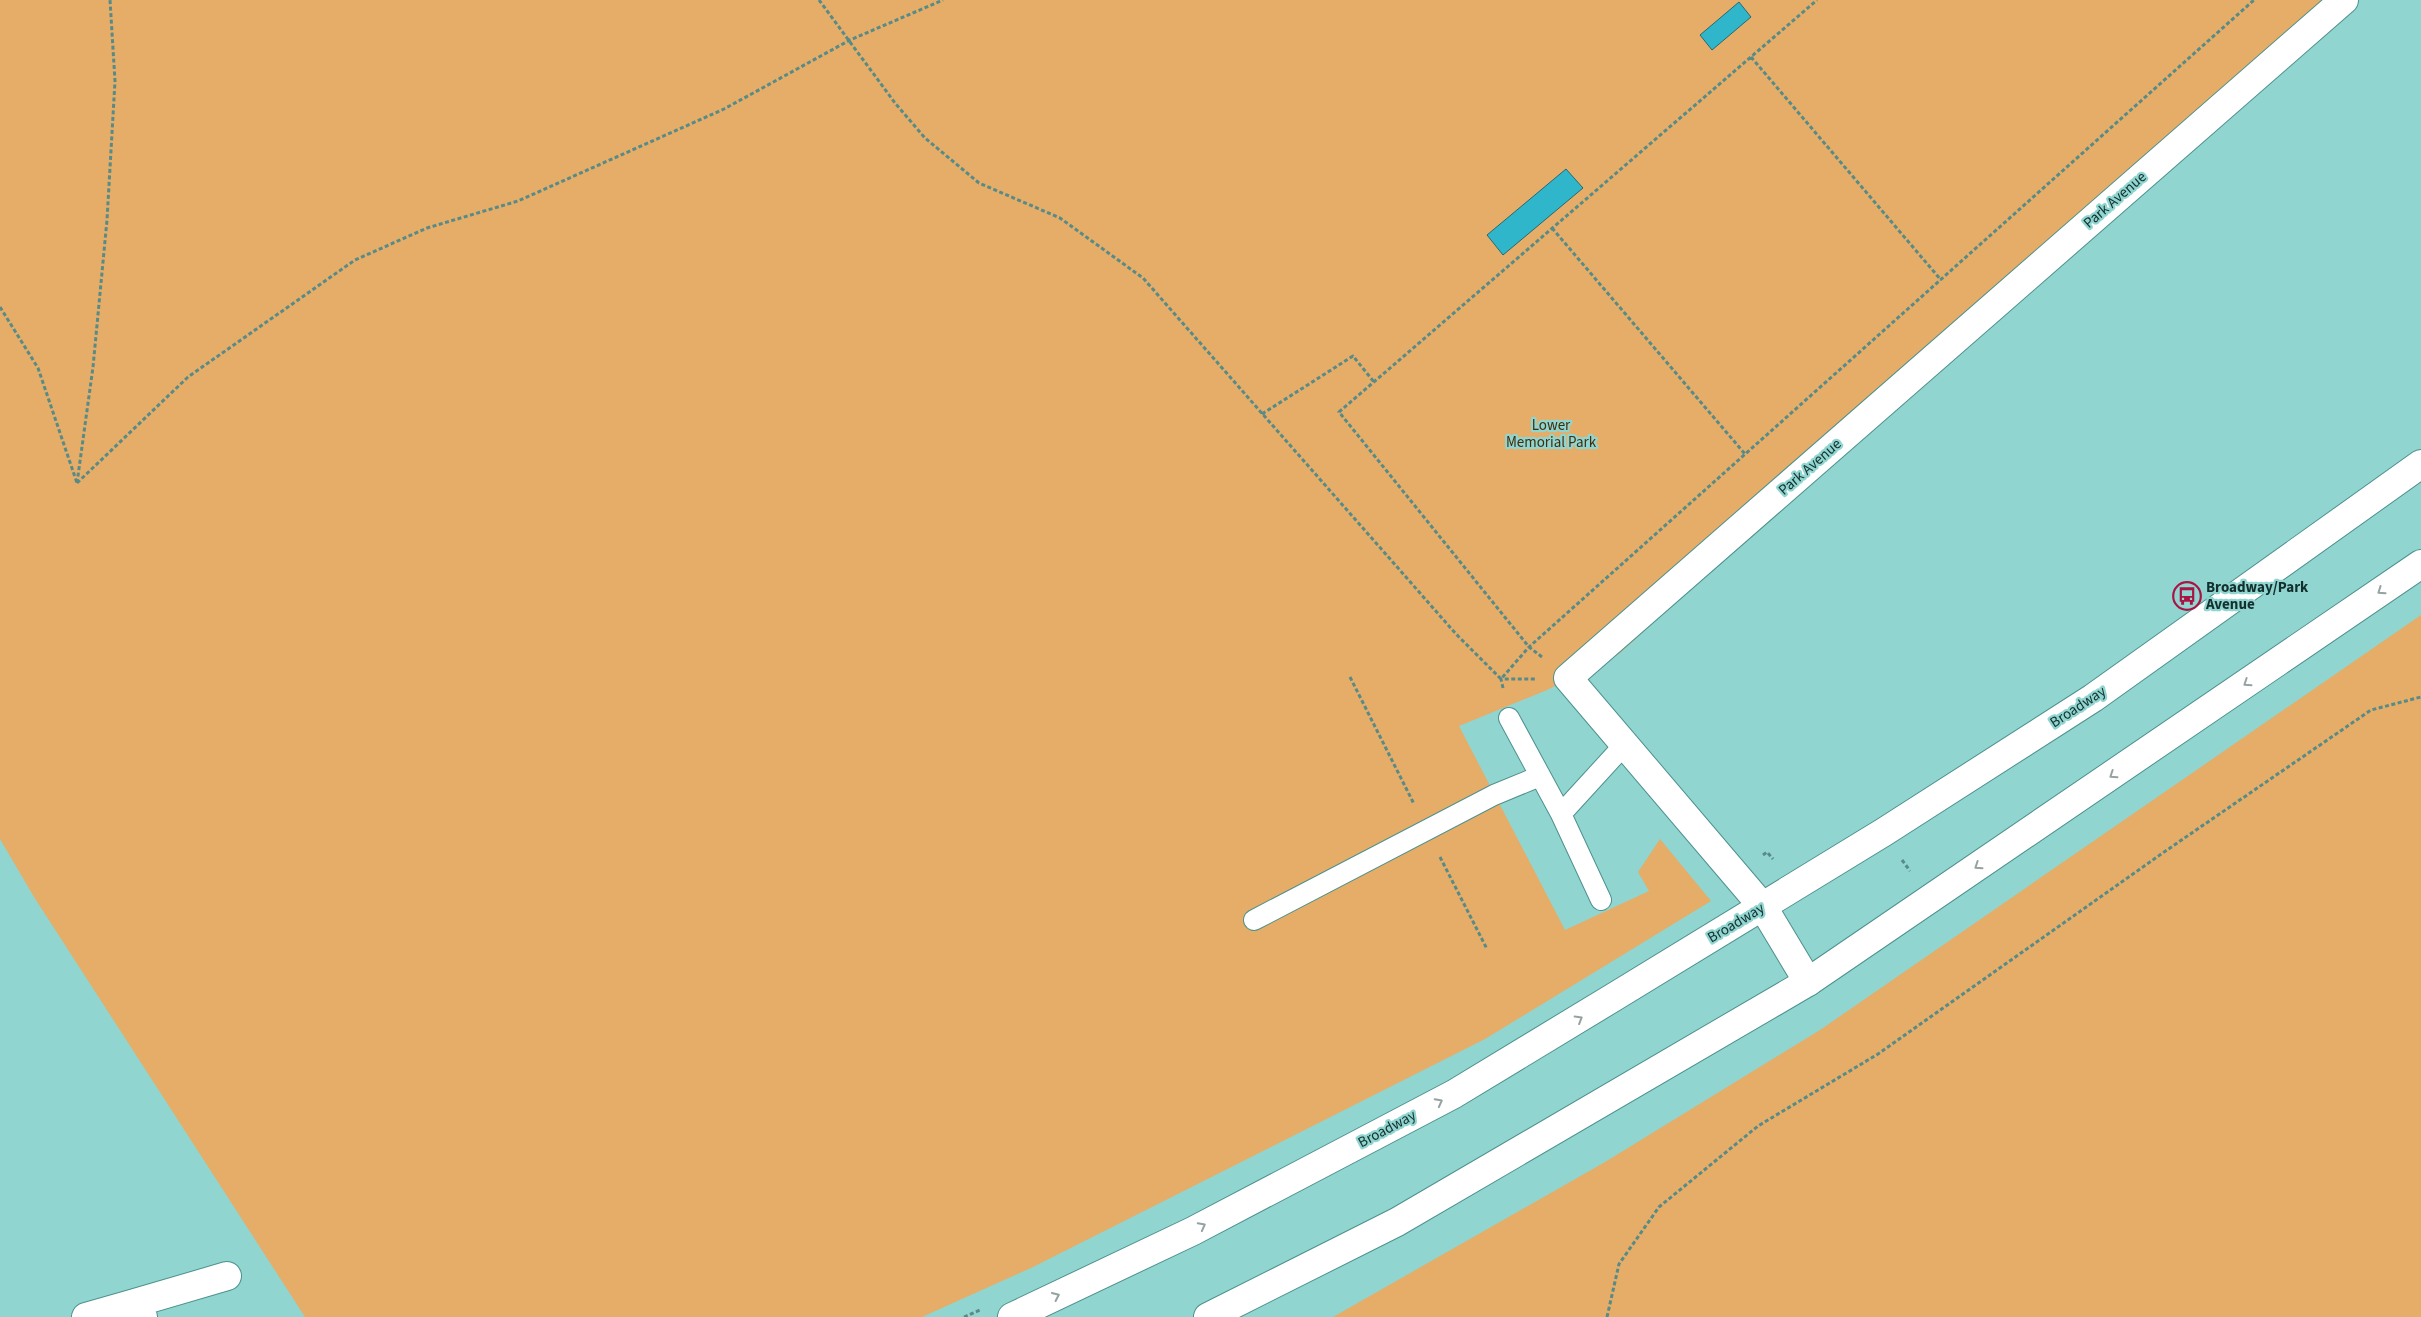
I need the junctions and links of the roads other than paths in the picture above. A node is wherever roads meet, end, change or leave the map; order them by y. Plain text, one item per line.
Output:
1 (2344, 0) edge
2 (2421, 464) edge
3 (2421, 564) edge
4 (1509, 718) dead end
5 (1625, 744) junction
6 (1540, 776) junction
7 (1561, 814) junction
8 (1601, 900) dead end
9 (1763, 907) junction
10 (1254, 920) dead end
11 (1808, 982) junction
12 (227, 1276) dead end
13 (139, 1310) edge
14 (86, 1317) edge
15 (1012, 1317) edge
16 (1208, 1317) edge

1 - 5 main road, Park Avenue
2 - 9 main road, Broadway
3 -> 11 main road
4 - 6 lane
5 - 7 lane
5 - 9 main road, Park Avenue
6 - 7 lane
6 - 10 lane
7 - 8 lane
9 - 11 main road, Park Avenue
15 -> 9 main road, Broadway
11 - 16 main road
12 - 13 main road
13 - 14 main road

